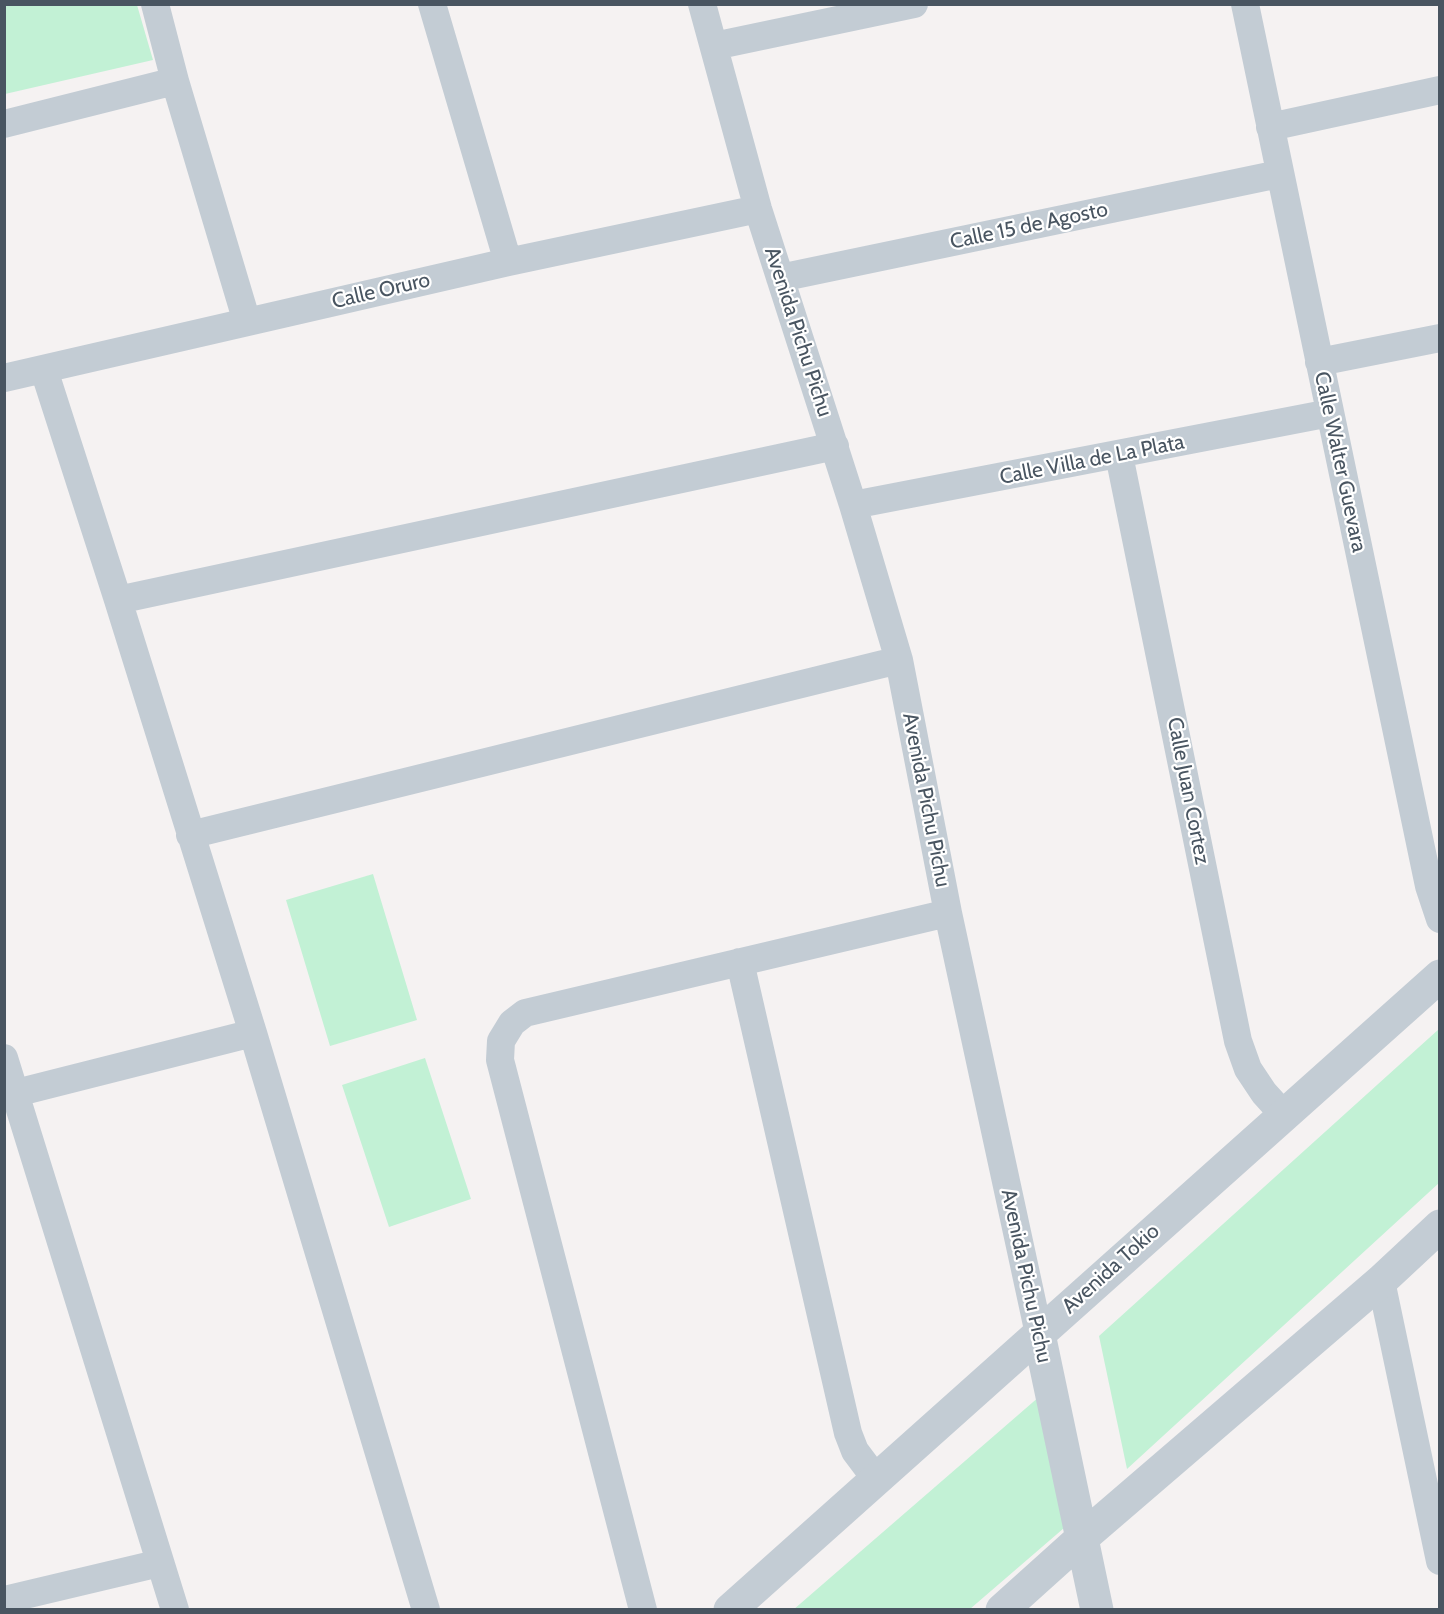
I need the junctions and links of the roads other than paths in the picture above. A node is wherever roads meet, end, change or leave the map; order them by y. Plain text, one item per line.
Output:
1 (155, 4) edge
2 (432, 4) edge
3 (702, 4) edge
4 (914, 4) edge
5 (1245, 4) edge
6 (714, 46) junction
7 (175, 81) junction
8 (1440, 90) edge
9 (4, 124) edge
10 (1270, 127) junction
11 (1279, 174) junction
12 (758, 209) junction
13 (508, 262) junction
14 (780, 278) junction
15 (247, 322) junction
16 (1440, 338) edge
17 (1319, 362) junction
18 (44, 370) junction
19 (4, 378) edge
20 (1330, 413) junction
21 (835, 446) junction
22 (1119, 455) junction
23 (854, 505) junction
24 (118, 600) junction
25 (899, 660) junction
26 (190, 835) junction
27 (948, 913) junction
28 (1440, 919) edge
29 (740, 962) junction
30 (1440, 976) edge
31 (253, 1033) junction
32 (4, 1058) edge
33 (10, 1094) edge
34 (1283, 1114) junction
35 (1440, 1226) edge
36 (1381, 1281) junction
37 (1039, 1334) junction
38 (876, 1479) junction
39 (1082, 1538) junction
40 (1440, 1561) edge
41 (160, 1563) junction
42 (4, 1600) edge
43 (175, 1610) edge
44 (426, 1610) edge
45 (643, 1610) edge
46 (730, 1610) edge
47 (1002, 1610) edge
48 (1097, 1610) edge

1 - 7 street
2 - 13 street
3 - 6 street, Avenida Pichu Pichu
4 - 6 street
5 - 10 street, Calle Walter Guevara
6 - 12 street, Avenida Pichu Pichu
7 - 9 street
7 - 15 street
8 - 10 street
10 - 11 street, Calle Walter Guevara
11 - 14 street, Calle 15 de Agosto
11 - 17 street, Calle Walter Guevara
12 - 13 street, Calle Oruro
12 - 14 street, Avenida Pichu Pichu
13 - 15 street, Calle Oruro
14 - 21 street, Avenida Pichu Pichu
15 - 18 street, Calle Oruro
16 - 17 street
17 - 20 street, Calle Walter Guevara
18 - 19 street, Calle Oruro
18 - 24 street
20 - 22 street, Calle Villa de La Plata
20 - 28 street, Calle Walter Guevara
21 - 23 street, Avenida Pichu Pichu
21 - 24 street
22 - 23 street, Calle Villa de La Plata
22 - 34 street, Calle Juan Cortez
23 - 25 street, Avenida Pichu Pichu
24 - 26 street
25 - 26 street
25 - 27 street, Avenida Pichu Pichu
26 - 31 street
27 - 29 street
27 - 37 street, Avenida Pichu Pichu
29 - 38 street
29 - 45 street
30 - 34 street, Avenida Tokio
31 - 33 street
31 - 44 street
32 - 33 street
33 - 41 street
34 - 37 street, Avenida Tokio
35 - 36 street
36 - 39 street
36 - 40 street
37 - 38 street, Avenida Tokio
37 - 39 street, Avenida Pichu Pichu
38 - 46 street, Avenida Tokio
39 - 47 street
39 - 48 street, Avenida Pichu Pichu
41 - 42 street
41 - 43 street

